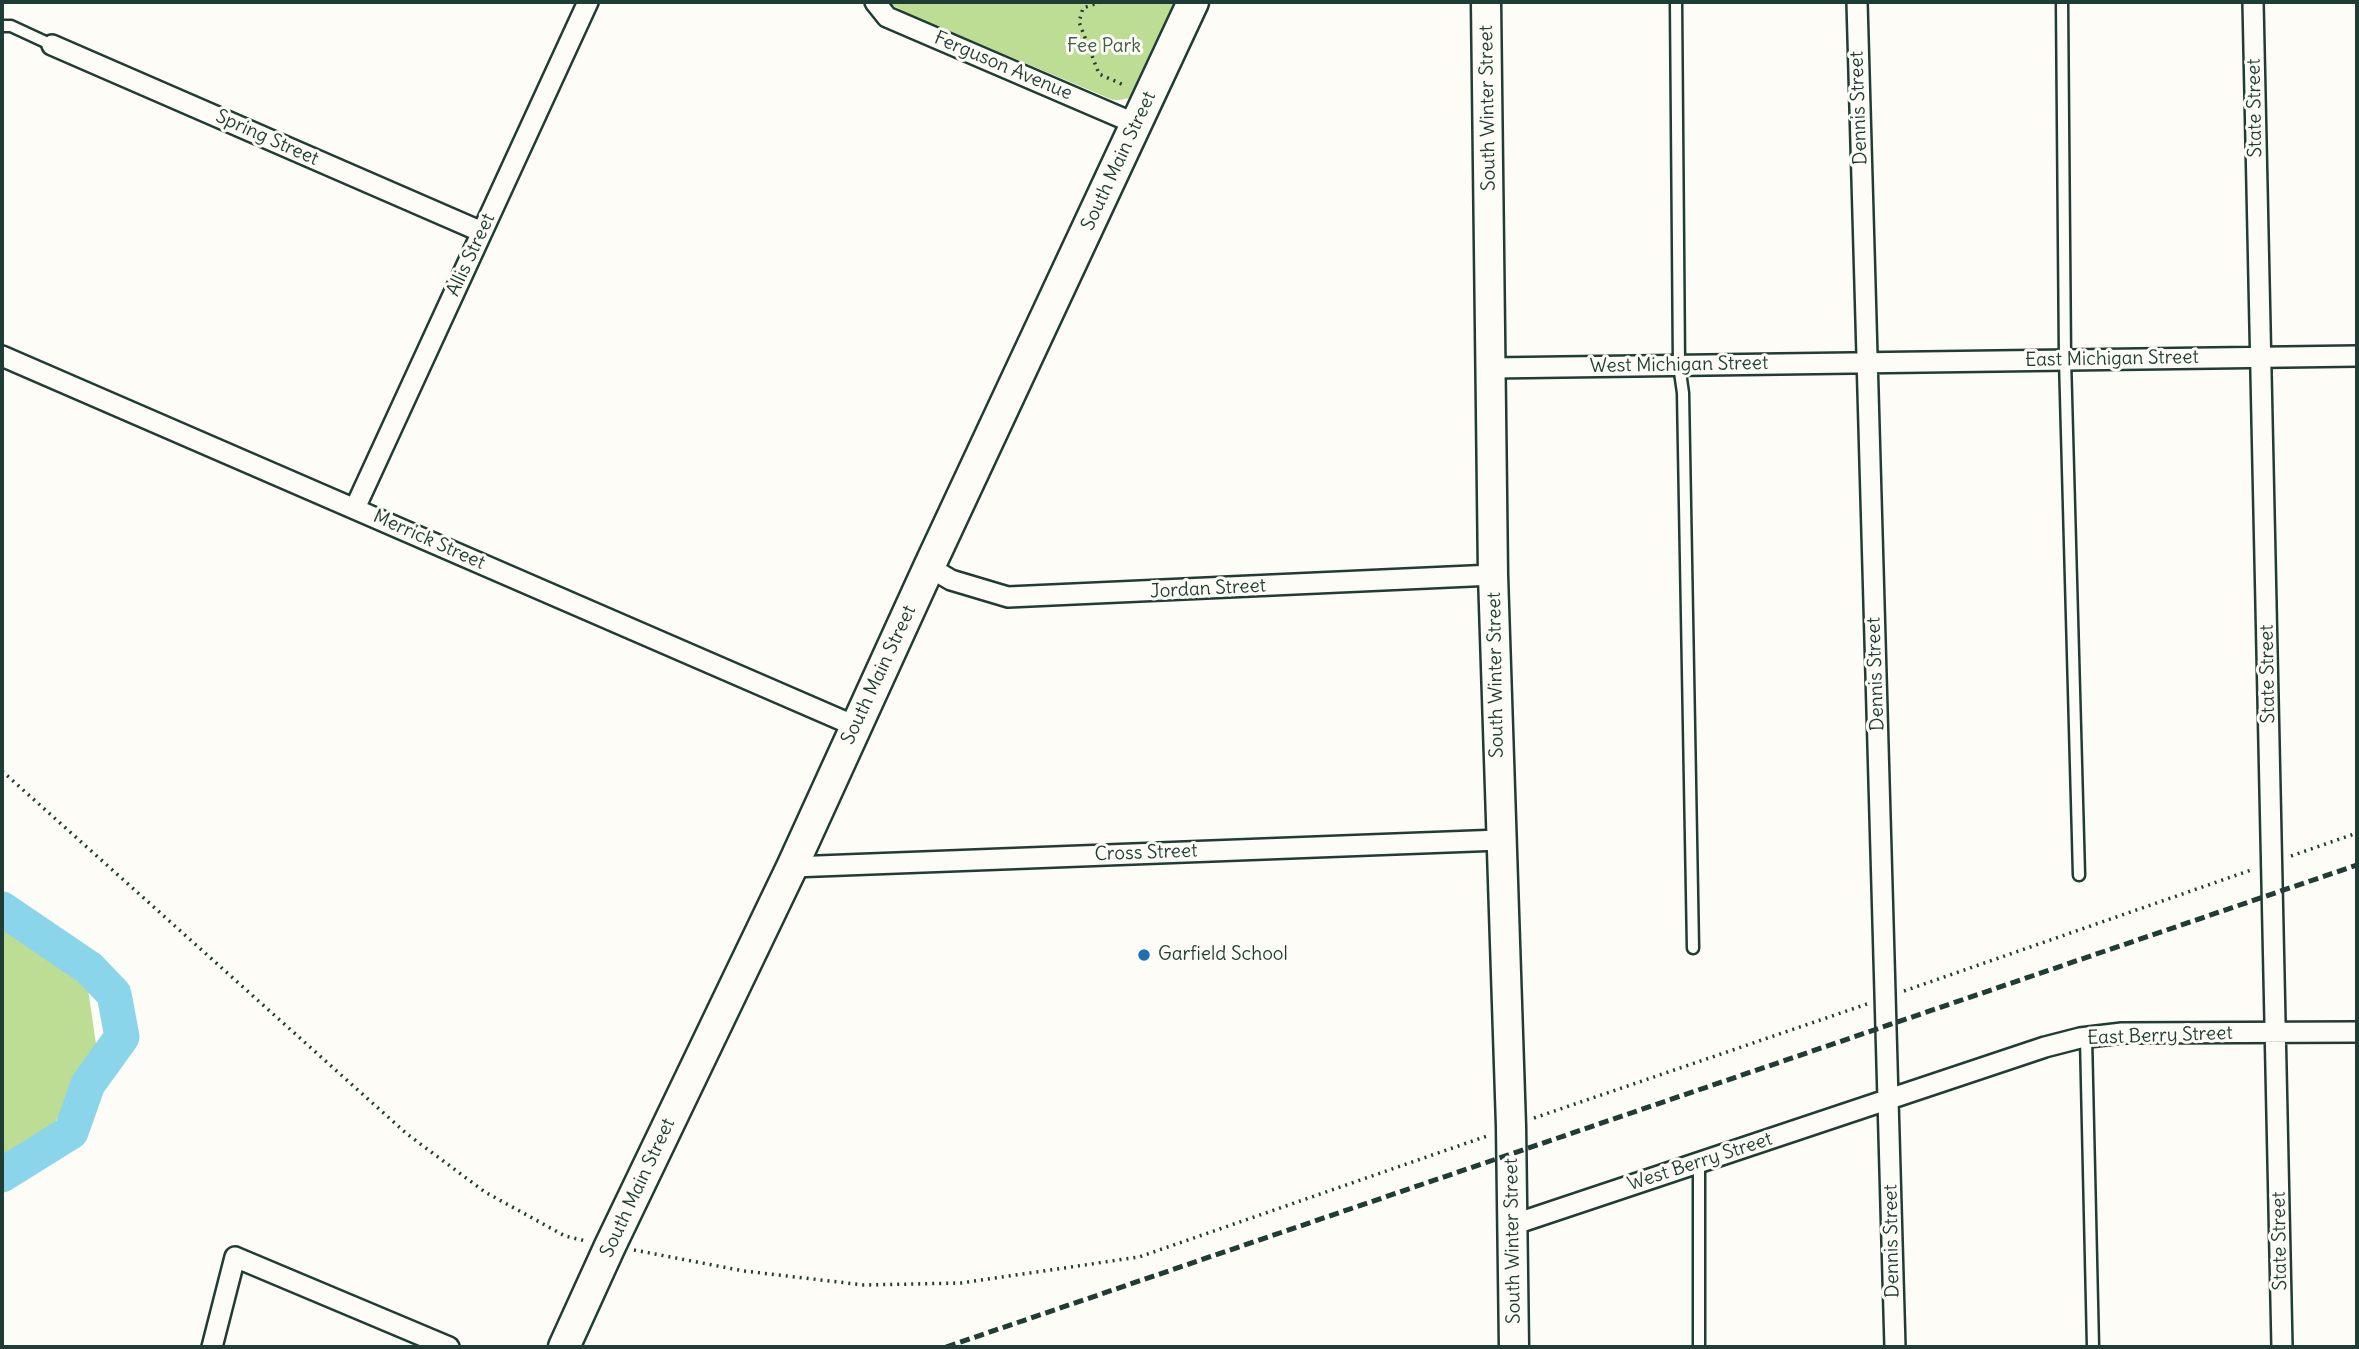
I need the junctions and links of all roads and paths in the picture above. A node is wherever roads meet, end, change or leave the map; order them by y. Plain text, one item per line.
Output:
1 (588, 2) edge
2 (875, 2) edge
3 (1101, 2) edge
4 (1193, 2) edge
5 (1486, 2) edge
6 (1676, 2) edge
7 (1857, 2) edge
8 (2062, 2) edge
9 (2253, 2) edge
10 (2, 26) edge
11 (52, 45) joint
12 (1126, 86) dead end
13 (1136, 124) junction
14 (482, 232) junction
15 (2, 355) edge
16 (2357, 356) edge
17 (2261, 357) junction
18 (2065, 359) junction
19 (1867, 362) junction
20 (1679, 365) junction
21 (1491, 368) junction
22 (355, 508) junction
23 (929, 566) junction
24 (1493, 575) junction
25 (855, 726) junction
26 (2, 771) edge
27 (1500, 840) junction
28 (792, 867) junction
29 (2079, 875) dead end
30 (1693, 948) dead end
31 (2357, 1032) edge
32 (2275, 1033) junction
33 (2085, 1038) junction
34 (1888, 1100) junction
35 (1699, 1162) junction
36 (1512, 1225) junction
37 (610, 1246) junction
38 (212, 1347) edge
39 (449, 1347) edge
40 (564, 1347) edge
41 (1514, 1347) edge
42 (1699, 1347) edge
43 (1895, 1347) edge
44 (2093, 1347) edge
45 (2282, 1347) edge

1 - 14 street, Allis Street
2 - 13 street, Ferguson Avenue
3 - 12 path
4 - 13 main road, South Main Street
5 - 21 street, South Winter Street
6 - 20 lane
7 - 19 street, Dennis Street
8 - 18 lane
9 - 17 street, State Street
10 - 11 lane
11 - 14 street, Spring Street
13 - 23 main road, South Main Street
14 - 22 street, Allis Street
15 - 22 street, Merrick Street
16 - 17 street, East Michigan Street
17 - 18 street, East Michigan Street
17 - 32 street, State Street
18 - 19 street, East Michigan Street
18 - 29 lane
19 - 20 street, West Michigan Street
19 - 34 street, Dennis Street
20 - 21 street, West Michigan Street
20 - 30 lane
21 - 24 street, South Winter Street
22 - 25 street, Merrick Street
23 - 24 street, Jordan Street
23 - 25 main road, South Main Street
24 - 27 street, South Winter Street
25 - 28 main road, South Main Street
26 - 37 path
27 - 28 street, Cross Street
27 - 36 street, South Winter Street
28 - 37 main road, South Main Street
31 - 32 street, East Berry Street
32 - 33 street, East Berry Street
32 - 45 street, State Street
33 - 34 street, East Berry Street
33 - 44 lane
34 - 35 street, West Berry Street
34 - 43 street, Dennis Street
35 - 36 street, West Berry Street
35 - 42 lane
36 - 41 street, South Winter Street
37 - 40 main road, South Main Street
38 - 39 street

